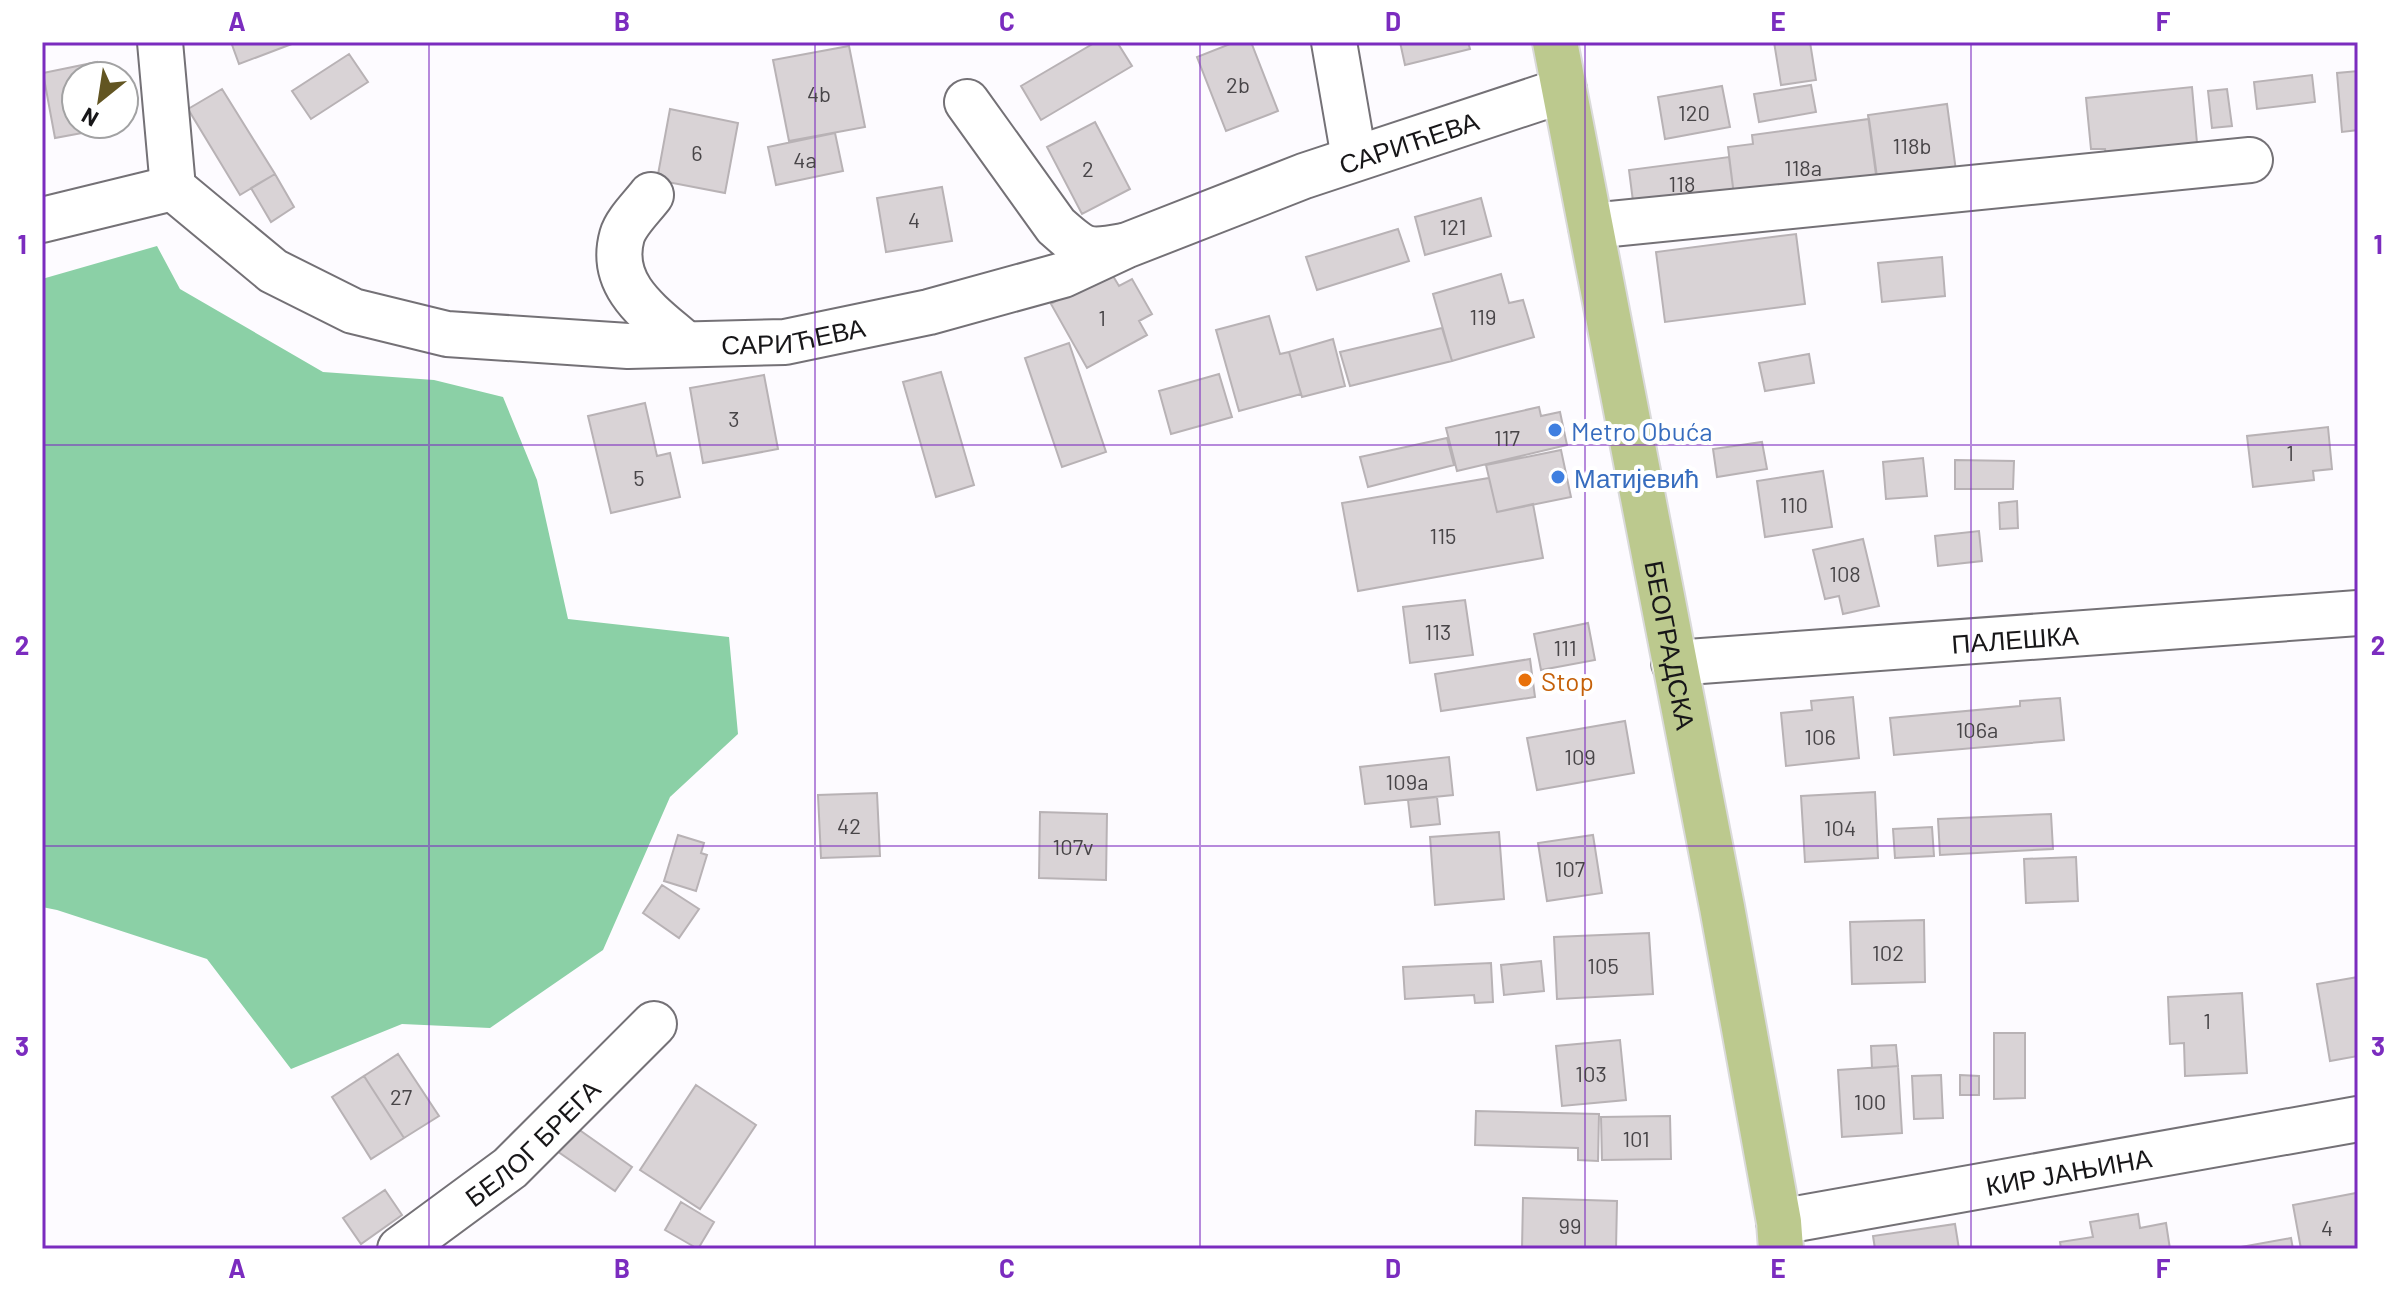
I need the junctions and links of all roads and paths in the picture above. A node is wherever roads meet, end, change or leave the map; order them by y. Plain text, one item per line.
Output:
1 (160, 42) edge
2 (1334, 42) edge
3 (1555, 42) edge
4 (1564, 90) junction
5 (967, 102) dead end
6 (1354, 158) junction
7 (2250, 160) dead end
8 (173, 188) junction
9 (651, 195) dead end
10 (42, 220) edge
11 (1591, 226) junction
12 (1125, 246) junction
13 (684, 343) junction
14 (2358, 613) edge
15 (1674, 663) junction
16 (654, 1024) dead end
17 (2358, 1119) edge
18 (1780, 1235) edge
19 (400, 1249) edge

1 - 8 street
2 - 6 street
3 - 4 main road, БЕОГРАДСКА
4 - 6 street, САРИЋЕВА
4 - 11 main road, БЕОГРАДСКА
5 - 12 street
6 - 12 street, САРИЋЕВА
7 - 11 street
8 - 10 street
8 - 13 street, САРИЋЕВА
9 - 13 street
11 - 15 main road, БЕОГРАДСКА
12 - 13 street, САРИЋЕВА
14 - 15 street, ПАЛЕШКА
15 - 18 main road, БЕОГРАДСКА
16 - 19 street, БЕЛОГ БРЕГА
17 - 18 street, КИР ЈАЊИНА

